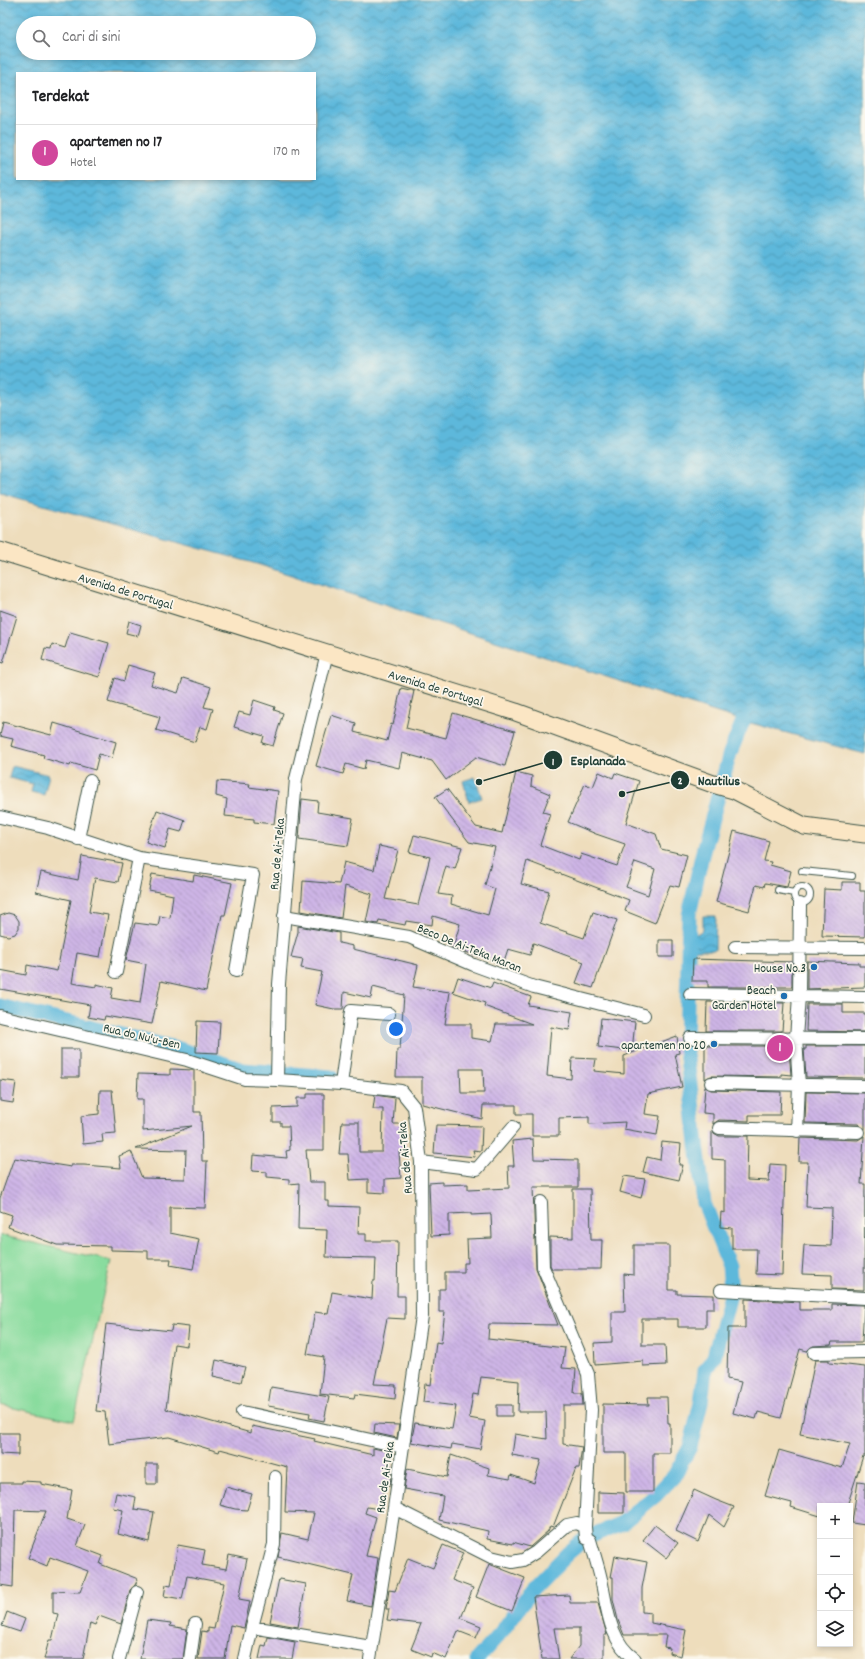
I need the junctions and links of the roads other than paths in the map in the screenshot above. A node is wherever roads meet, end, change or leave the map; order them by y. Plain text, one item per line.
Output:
1 (0, 551) edge
2 (327, 653) junction
3 (90, 781) dead end
4 (0, 817) edge
5 (865, 834) edge
6 (78, 839) junction
7 (139, 858) junction
8 (802, 870) dead end
9 (852, 876) dead end
10 (778, 890) dead end
11 (797, 898) joint
12 (284, 916) junction
13 (735, 946) dead end
14 (864, 948) dead end
15 (799, 949) junction
16 (236, 971) dead end
17 (116, 972) dead end
18 (690, 994) dead end
19 (799, 996) junction
20 (865, 997) edge
21 (389, 1014) dead end
22 (644, 1015) dead end
23 (0, 1016) edge
24 (690, 1038) dead end
25 (796, 1038) junction
26 (865, 1039) edge
27 (277, 1080) junction
28 (711, 1083) dead end
29 (341, 1084) junction
30 (799, 1085) junction
31 (865, 1086) edge
32 (513, 1127) dead end
33 (719, 1128) dead end
34 (797, 1130) junction
35 (858, 1132) dead end
36 (421, 1162) junction
37 (541, 1202) dead end
38 (721, 1290) dead end
39 (865, 1298) edge
40 (865, 1352) edge
41 (814, 1353) dead end
42 (242, 1412) dead end
43 (403, 1447) junction
44 (275, 1477) dead end
45 (394, 1508) junction
46 (585, 1527) junction
47 (137, 1592) dead end
48 (195, 1624) dead end
49 (252, 1627) junction
50 (371, 1647) junction
51 (119, 1659) edge
52 (190, 1659) edge
53 (245, 1659) edge
54 (370, 1659) edge
55 (635, 1659) edge

1 - 2 main road, Avenida de Portugal
2 - 5 main road, Avenida de Portugal
2 - 12 street, Rua de Ai-Teka
3 - 6 street
4 - 6 street
6 - 7 street
7 - 16 street
7 - 17 street
8 - 9 lane
10 - 11 lane
11 - 15 street
12 - 22 street, Beco De Ai-Teka Maran
12 - 27 street, Rua de Ai-Teka
13 - 15 street
14 - 15 street
15 - 19 street
18 - 19 street
19 - 20 street
19 - 25 street
21 - 29 street
23 - 27 street, Rua do Nu'u-Ben
24 - 25 street
25 - 26 street
25 - 30 street
27 - 29 street, Rua de Ai-Teka
28 - 30 street
29 - 36 street, Rua de Ai-Teka
30 - 31 street
30 - 34 street
32 - 36 street
33 - 34 street
34 - 35 street
36 - 43 street, Rua de Ai-Teka
37 - 46 street
38 - 39 street
40 - 41 street
42 - 43 street
43 - 45 street, Rua de Ai-Teka
44 - 49 street
45 - 46 street
45 - 50 street, Rua de Ai-Teka
46 - 55 street
47 - 51 street
48 - 52 street
49 - 50 street
49 - 53 street
50 - 54 street, Rua de Ai-Teka

